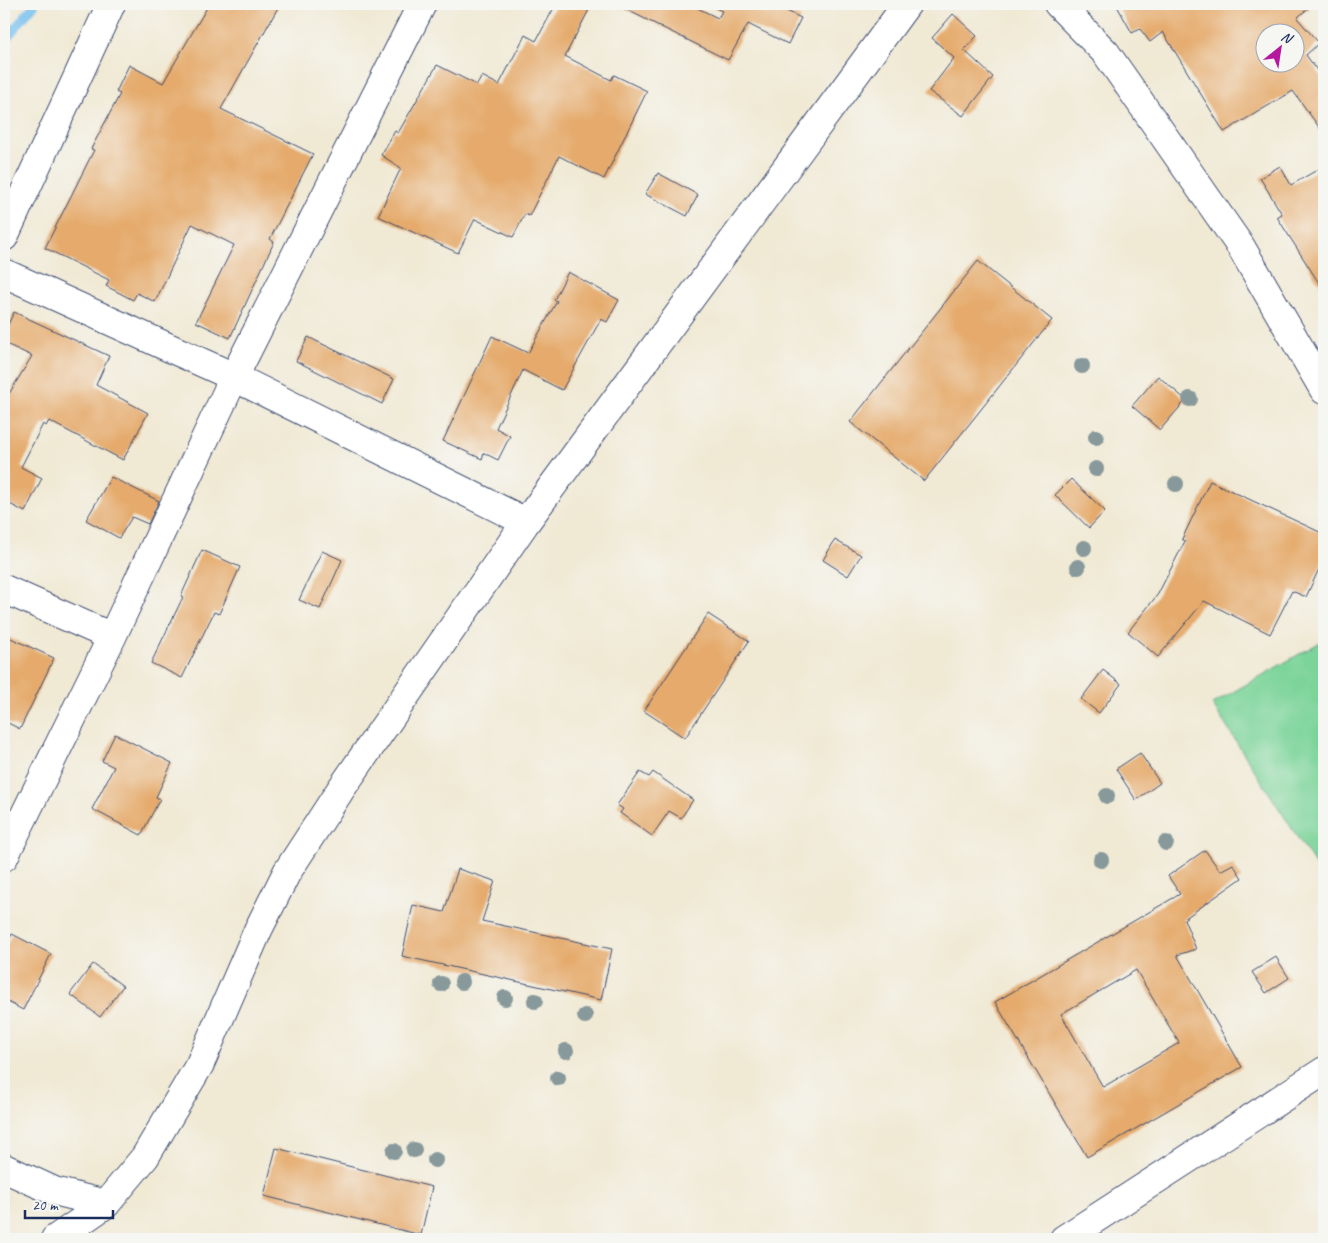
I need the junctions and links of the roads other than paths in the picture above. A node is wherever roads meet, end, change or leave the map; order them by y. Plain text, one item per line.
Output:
1 (110, 4) edge
2 (422, 4) edge
3 (907, 4) edge
4 (1058, 4) edge
5 (4, 237) edge
6 (4, 273) edge
7 (1320, 373) edge
8 (234, 377) junction
9 (526, 522) junction
10 (4, 589) edge
11 (112, 637) junction
12 (4, 857) edge
13 (1324, 1071) edge
14 (4, 1168) edge
15 (106, 1204) junction
16 (55, 1239) edge
17 (1064, 1239) edge

1 - 5 street
2 - 8 street
3 - 9 street
4 - 7 street
6 - 8 street
8 - 9 street
8 - 11 street
9 - 15 street
10 - 11 street
11 - 12 street
13 - 17 street
14 - 15 street
15 - 16 street

